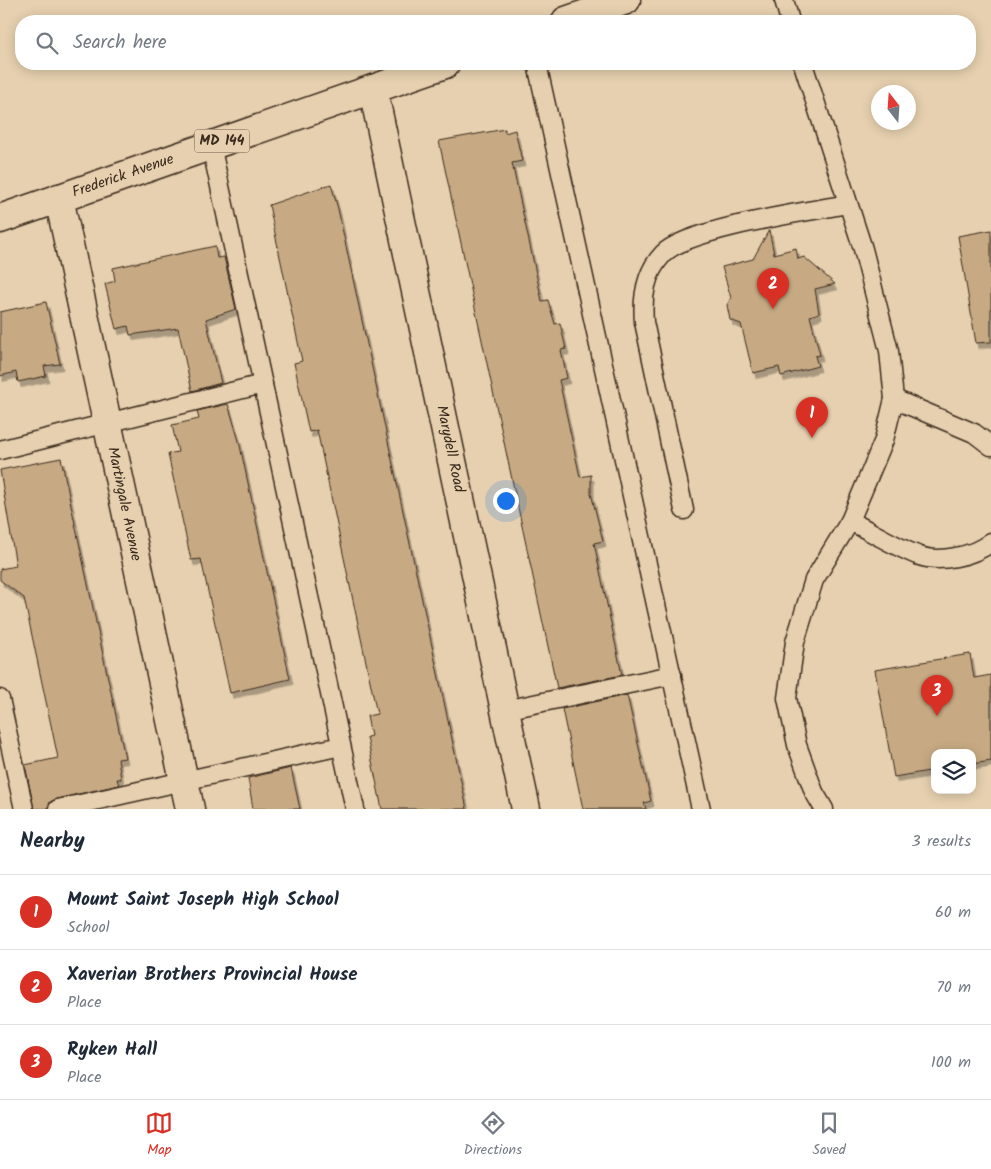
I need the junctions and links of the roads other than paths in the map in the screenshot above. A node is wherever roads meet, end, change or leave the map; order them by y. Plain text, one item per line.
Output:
1 (626, 0) edge
2 (784, 0) edge
3 (583, 15) edge
4 (788, 15) edge
5 (428, 70) edge
6 (538, 70) edge
7 (805, 70) edge
8 (373, 89) junction
9 (210, 145) junction
10 (59, 198) junction
11 (848, 204) junction
12 (0, 219) edge
13 (262, 384) junction
14 (894, 399) junction
15 (107, 423) junction
16 (991, 446) edge
17 (0, 450) edge
18 (684, 510) dead end
19 (850, 521) junction
20 (991, 542) edge
21 (672, 675) junction
22 (0, 699) edge
23 (505, 710) junction
24 (341, 746) junction
25 (184, 781) junction
26 (24, 809) edge
27 (58, 809) edge
28 (190, 809) edge
29 (354, 809) edge
30 (526, 809) edge
31 (701, 809) edge
32 (824, 809) edge

1 - 3 street
2 - 4 lane
5 - 8 street, Frederick Avenue / MD 144
6 - 21 lane
7 - 11 lane
8 - 9 street, Frederick Avenue / MD 144
8 - 23 street, Marydell Road
9 - 10 street, Frederick Avenue / MD 144
9 - 13 lane
10 - 12 street, Frederick Avenue / MD 144
10 - 15 street, Martingale Avenue
11 - 14 lane
11 - 18 lane
13 - 15 lane
13 - 24 lane
14 - 16 lane
14 - 19 lane
15 - 17 lane
15 - 25 street, Martingale Avenue
19 - 20 lane
19 - 32 lane
21 - 23 lane
21 - 31 lane
22 - 26 lane
23 - 30 street, Marydell Road
24 - 25 lane
24 - 29 lane
25 - 27 lane
25 - 28 street, Martingale Avenue

